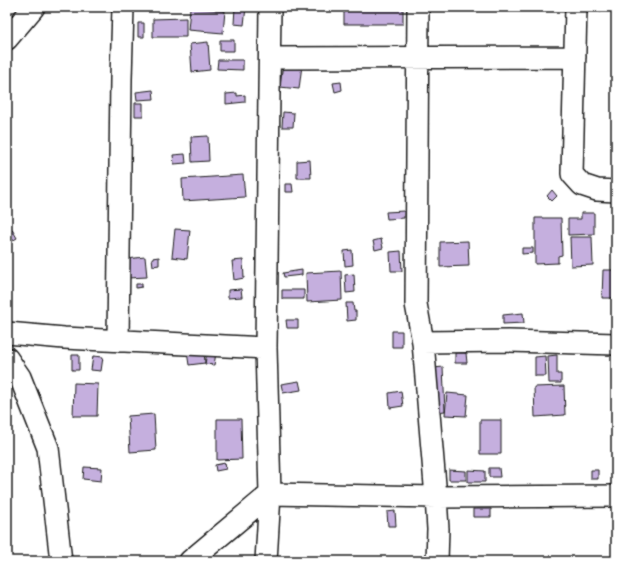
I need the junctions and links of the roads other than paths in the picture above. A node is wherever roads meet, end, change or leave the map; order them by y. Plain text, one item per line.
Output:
1 (34, 7) edge
2 (123, 7) edge
3 (270, 7) edge
4 (418, 7) edge
5 (576, 7) edge
6 (7, 39) edge
7 (575, 56) junction
8 (418, 57) junction
9 (270, 58) junction
10 (616, 190) edge
11 (7, 333) edge
12 (118, 341) junction
13 (423, 342) junction
14 (616, 344) edge
15 (266, 348) junction
16 (7, 358) edge
17 (270, 494) junction
18 (616, 496) edge
19 (436, 498) junction
20 (60, 561) edge
21 (190, 561) edge
22 (266, 561) edge
23 (437, 561) edge

1 - 6 street
2 - 12 street
3 - 9 street
4 - 8 street
5 - 7 street
7 - 8 street
7 - 10 street
8 - 9 street
8 - 13 street
9 - 15 street
11 - 12 street
12 - 15 street
13 - 14 street
13 - 19 street
15 - 17 street
16 - 20 street
17 - 19 street
17 - 21 street
17 - 22 street
18 - 19 street
19 - 23 street

